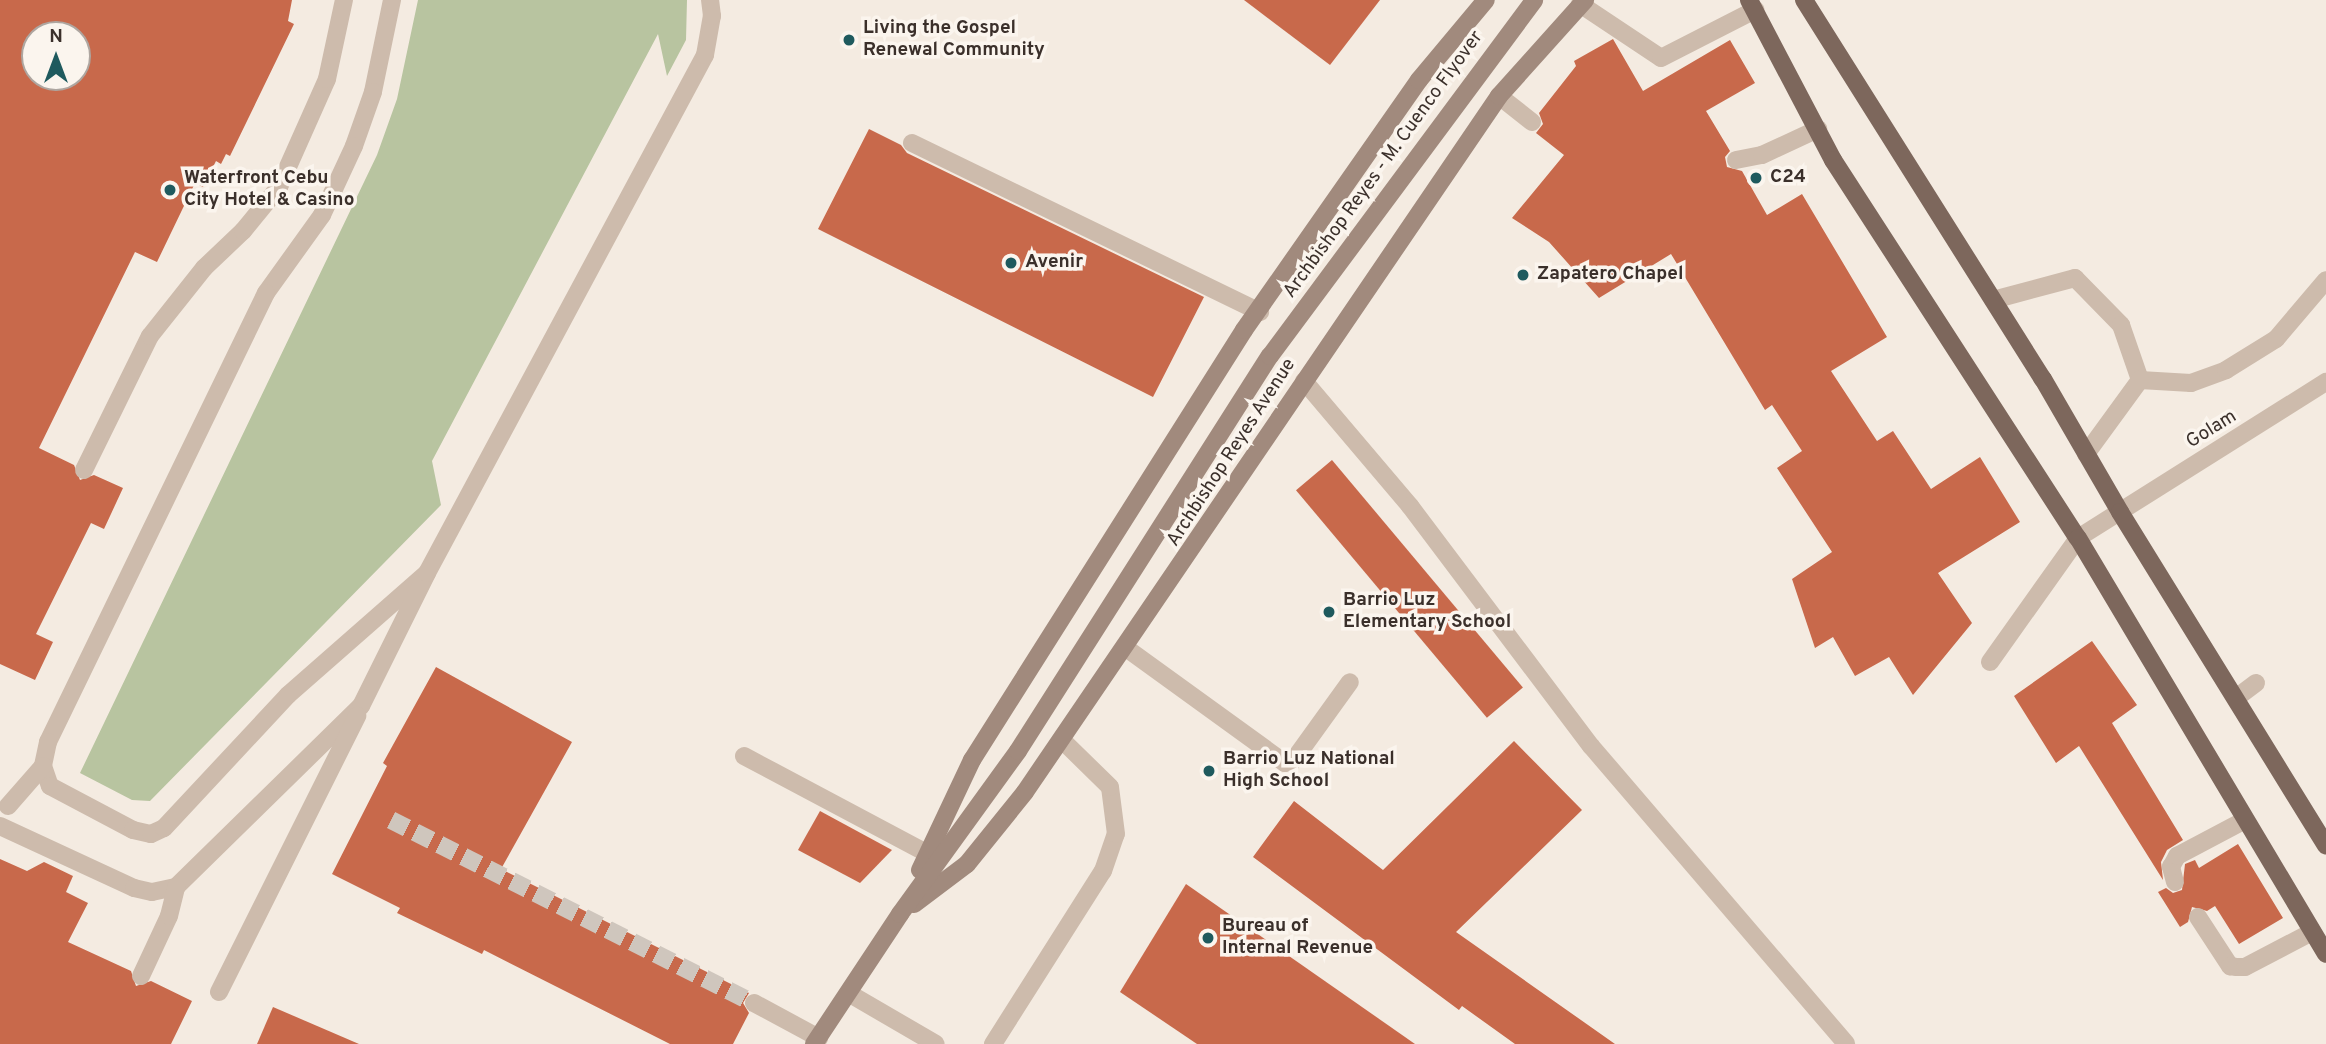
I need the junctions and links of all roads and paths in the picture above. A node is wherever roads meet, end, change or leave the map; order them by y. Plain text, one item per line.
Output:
1 (344, 0) edge
2 (392, 0) edge
3 (710, 0) edge
4 (1486, 0) edge
5 (1534, 0) edge
6 (1804, 0) edge
7 (1577, 4) edge
8 (1752, 5) edge
9 (1499, 96) junction
10 (1532, 122) dead end
11 (1818, 130) junction
12 (912, 143) dead end
13 (1736, 160) dead end
14 (2326, 281) edge
15 (1993, 300) junction
16 (1261, 312) junction
17 (1270, 356) joint
18 (2140, 380) junction
19 (1304, 381) junction
20 (2326, 382) edge
21 (2086, 454) junction
22 (84, 470) dead end
23 (2120, 512) junction
24 (2078, 538) junction
25 (427, 573) junction
26 (1126, 648) junction
27 (1990, 662) dead end
28 (1350, 682) dead end
29 (2256, 683) dead end
30 (2236, 698) junction
31 (361, 706) junction
32 (1062, 740) junction
33 (744, 756) dead end
34 (43, 766) junction
35 (8, 806) dead end
36 (2245, 820) junction
37 (0, 826) edge
38 (2326, 846) edge
39 (928, 854) junction
40 (2175, 882) dead end
41 (176, 887) junction
42 (900, 914) junction
43 (2198, 916) dead end
44 (2312, 932) junction
45 (2326, 954) edge
46 (141, 976) dead end
47 (219, 992) dead end
48 (850, 993) junction
49 (754, 1003) tunnel mouth
50 (817, 1041) edge
51 (936, 1044) edge
52 (993, 1044) edge
53 (1846, 1044) edge

1 - 22 street
2 - 34 street
3 - 25 street
4 - 16 main road, Archbishop Reyes Avenue
5 - 17 main road, Archbishop Reyes - M. Cuenco Flyover
6 - 15 main road
7 - 8 street
7 - 9 main road, Archbishop Reyes Avenue
8 - 11 main road
9 - 10 street
9 - 19 main road, Archbishop Reyes Avenue
11 - 13 street
11 - 24 main road
12 - 16 street
14 - 18 street
15 - 18 street
15 - 21 main road
16 - 39 main road, Archbishop Reyes Avenue
17 - 42 main road, Archbishop Reyes Avenue
18 - 21 street
19 - 26 main road, Archbishop Reyes Avenue
19 - 53 street
20 - 23 street, Golam
21 - 23 main road
23 - 24 street, Golam
23 - 30 main road
24 - 27 street
24 - 36 main road
25 - 31 street
25 - 34 street
26 - 28 street
26 - 32 main road, Archbishop Reyes Avenue
29 - 30 street
30 - 38 main road
31 - 41 street
31 - 47 street
32 - 42 main road, Archbishop Reyes Avenue
32 - 52 street
33 - 39 street
34 - 35 street
36 - 40 street
36 - 44 main road
37 - 41 street
39 - 42 main road, Archbishop Reyes Avenue
41 - 46 street
42 - 48 main road, Archbishop Reyes Avenue
43 - 44 street
44 - 45 main road
48 - 50 main road, Archbishop Reyes Avenue
48 - 51 street
49 - 50 street

